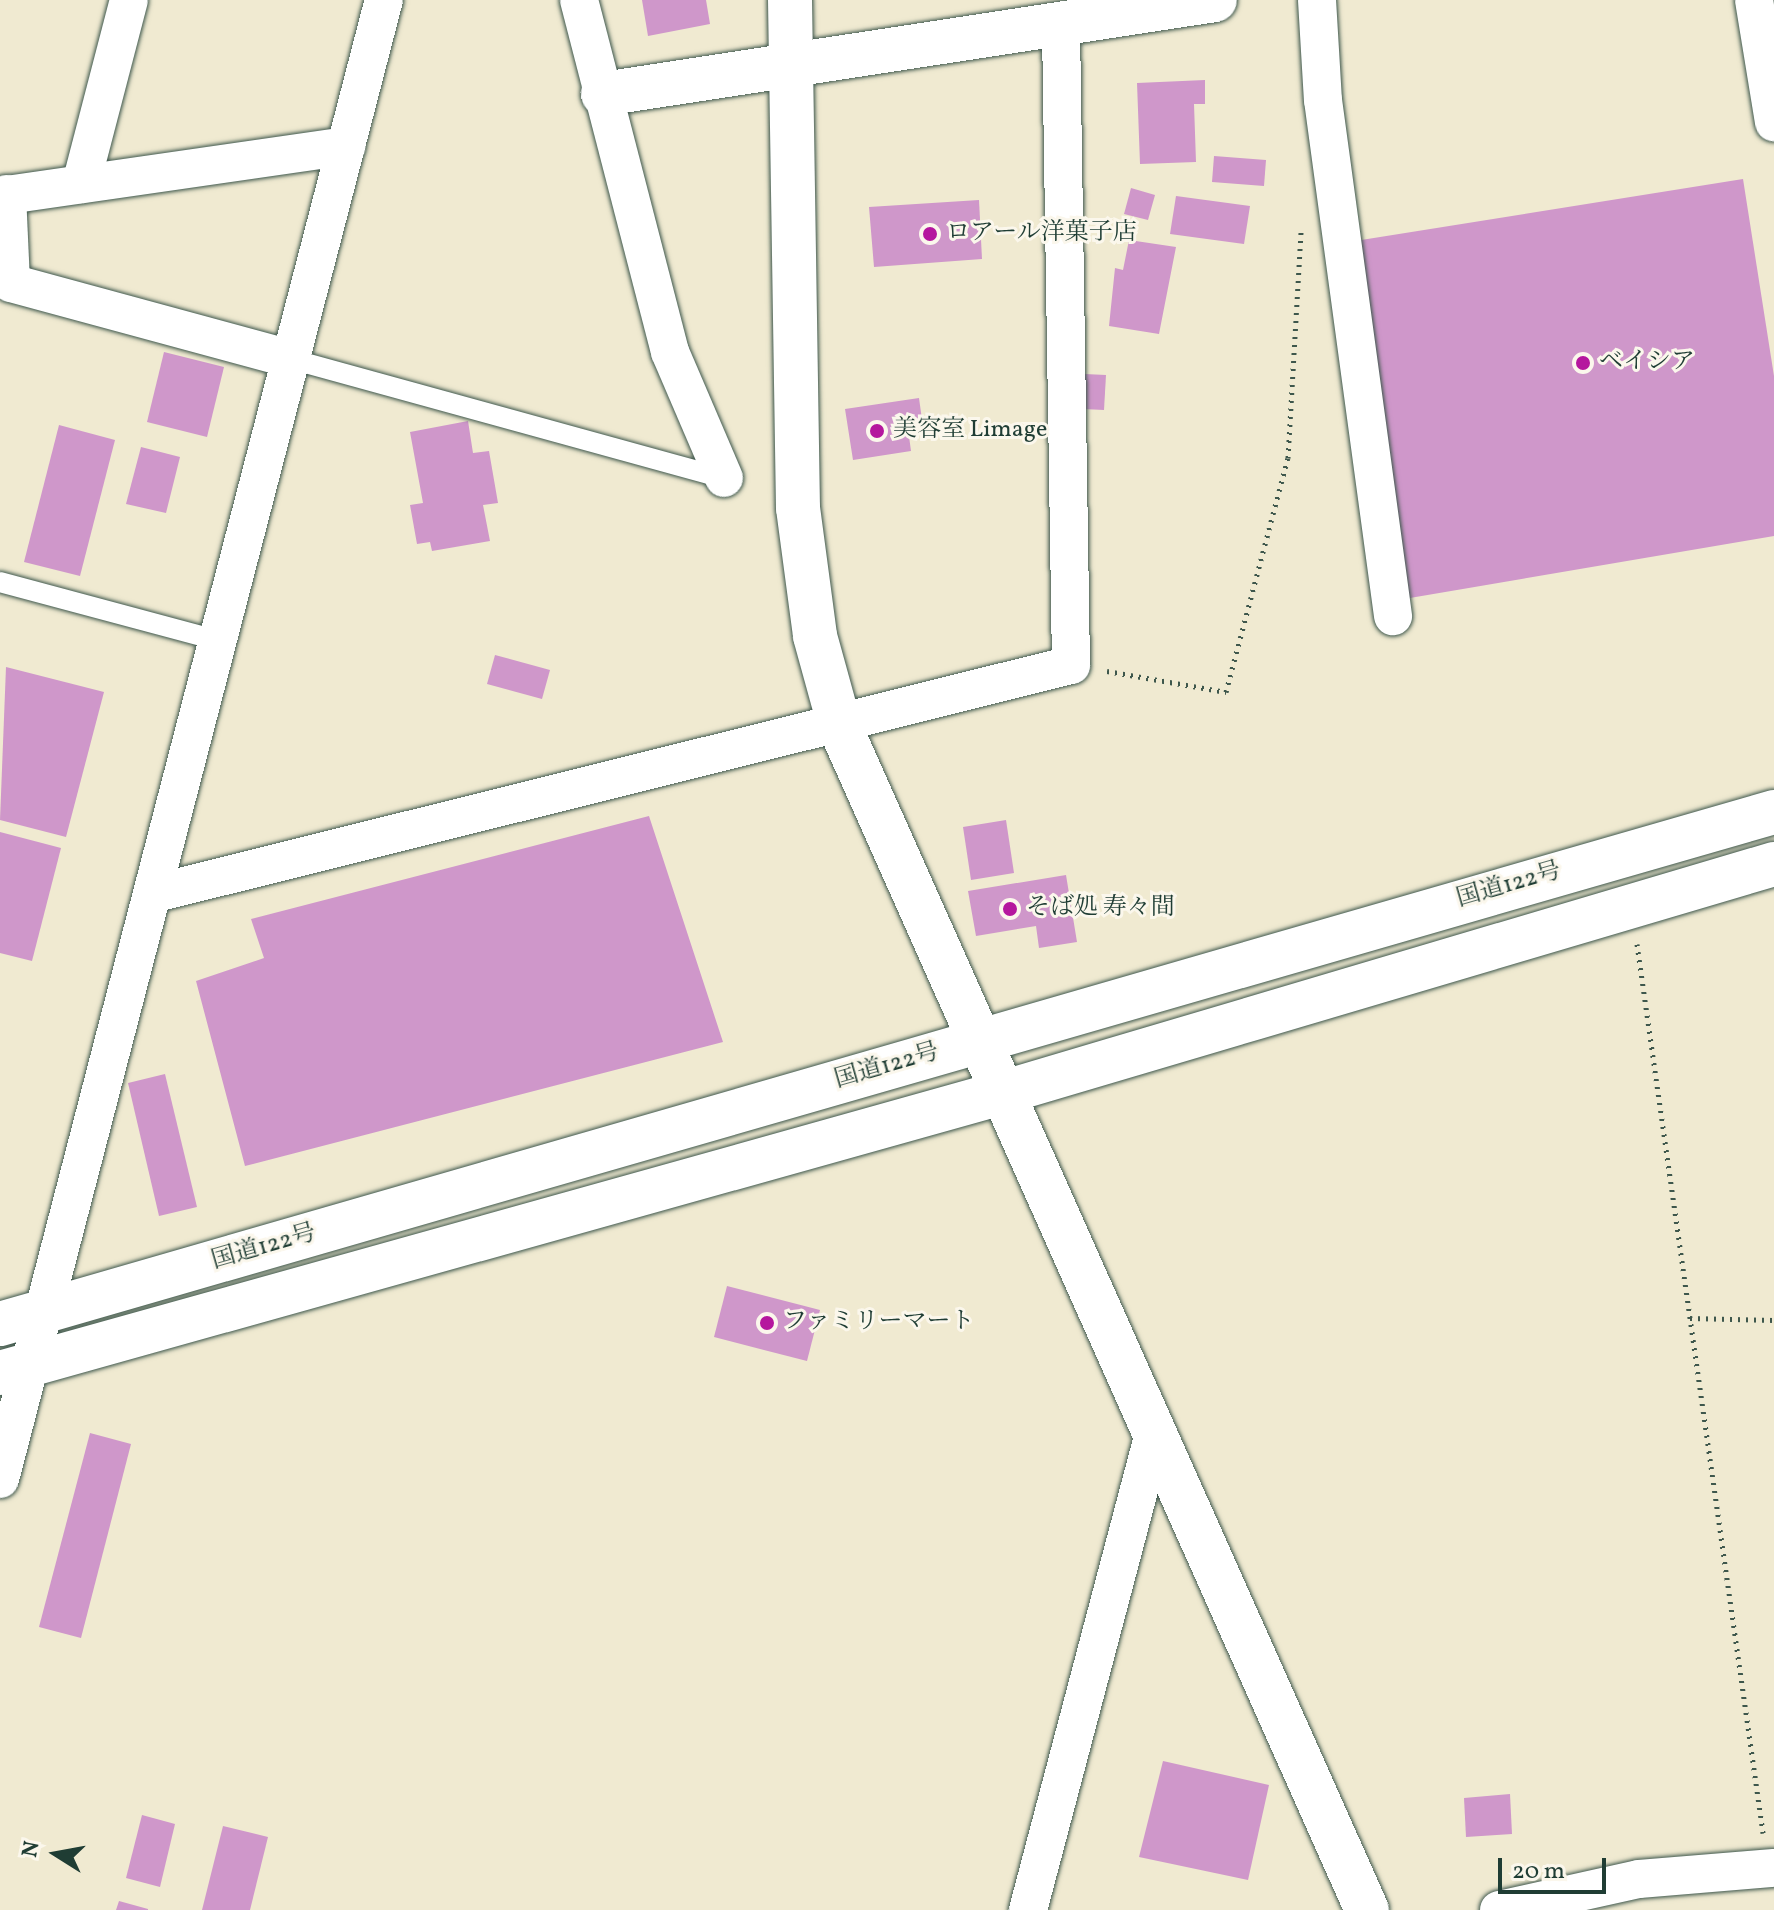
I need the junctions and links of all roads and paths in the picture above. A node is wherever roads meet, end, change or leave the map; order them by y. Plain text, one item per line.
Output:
1 (129, 0) edge
2 (384, 0) edge
3 (579, 0) edge
4 (790, 0) edge
5 (1215, 0) edge
6 (1317, 0) edge
7 (1754, 0) edge
8 (1061, 14) edge
9 (791, 69) junction
10 (603, 94) junction
11 (1774, 122) edge
12 (346, 146) junction
13 (81, 184) junction
14 (3, 195) edge
15 (1301, 224) dead end
16 (291, 359) junction
17 (724, 478) joint
18 (0, 582) edge
19 (1393, 616) dead end
20 (217, 640) junction
21 (1071, 665) junction
22 (840, 727) junction
23 (1774, 812) edge
24 (1774, 864) edge
25 (156, 893) junction
26 (1631, 903) junction
27 (977, 1041) junction
28 (998, 1094) junction
29 (43, 1312) junction
30 (1690, 1318) junction
31 (1774, 1320) edge
32 (0, 1324) edge
33 (15, 1368) edge
34 (1153, 1438) junction
35 (0, 1479) edge
36 (1771, 1868) edge
37 (1028, 1910) edge
38 (1367, 1910) edge
39 (1499, 1910) edge

1 - 13 street
2 - 12 street
3 - 10 street
4 - 9 main road
5 - 8 main road
6 - 19 street
7 - 11 street
8 - 9 main road
8 - 21 street
9 - 10 main road
9 - 22 main road
10 - 17 street
12 - 13 street
12 - 16 street
13 - 14 street
14 - 16 street
15 - 21 path
16 - 17 lane
16 - 20 street
18 - 20 lane
20 - 25 street
21 - 22 street
22 - 25 street
22 - 27 main road
23 - 27 main road, 国道122号
24 - 26 main road, 国道122号
25 - 29 street
26 - 28 main road, 国道122号
26 - 30 path
27 - 28 main road
27 - 29 main road, 国道122号
28 - 33 main road, 国道122号
28 - 34 main road
29 - 32 main road, 国道122号
29 - 33 street
30 - 31 path
30 - 36 path
33 - 35 street
34 - 37 street
34 - 38 main road
36 - 39 street

